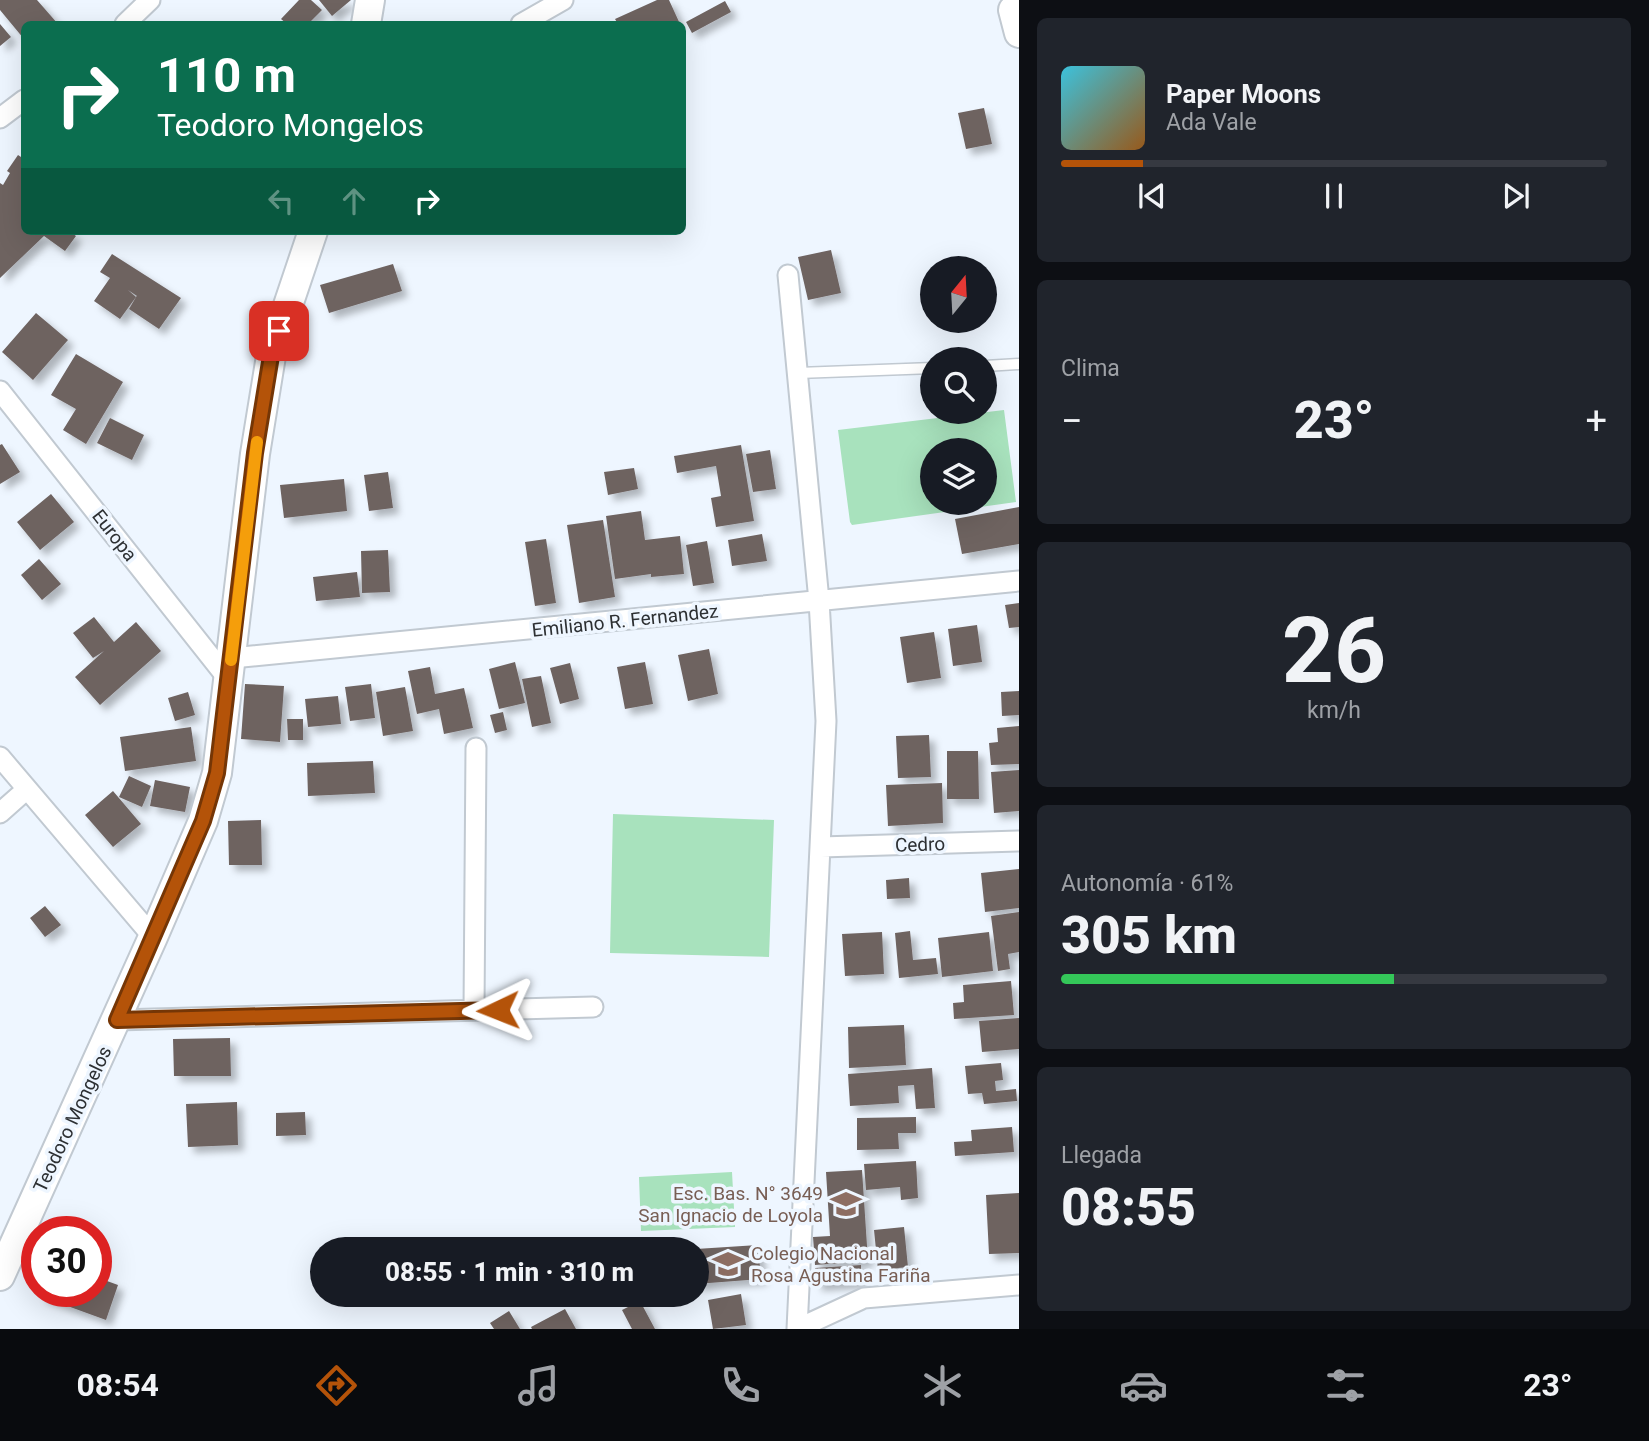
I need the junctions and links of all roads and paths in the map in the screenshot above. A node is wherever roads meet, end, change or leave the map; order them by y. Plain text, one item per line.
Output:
1 (150, 0) edge
2 (370, 0) edge
3 (563, 0) edge
4 (128, 21) edge
5 (366, 21) edge
6 (526, 21) edge
7 (21, 102) edge
8 (0, 118) edge
9 (312, 235) edge
10 (788, 275) dead end
11 (1019, 364) edge
12 (997, 365) edge
13 (920, 368) edge
14 (798, 373) junction
15 (0, 391) edge
16 (1019, 581) edge
17 (820, 601) junction
18 (230, 669) junction
19 (476, 748) dead end
20 (0, 757) edge
21 (26, 789) junction
22 (0, 813) edge
23 (1019, 841) edge
24 (821, 847) junction
25 (153, 937) junction
26 (593, 1007) dead end
27 (474, 1010) junction
28 (117, 1020) junction
29 (0, 1276) edge
30 (1019, 1285) edge
31 (797, 1329) edge

1 - 4 street
2 - 5 street
3 - 6 street
7 - 8 street
9 - 18 street, Teodoro Mongelos
10 - 14 street
11 - 12 lane
13 - 14 lane
14 - 17 street
15 - 18 street, Europa
16 - 17 street, Emiliano R. Fernandez
17 - 18 street, Emiliano R. Fernandez
17 - 24 street
18 - 25 street, Teodoro Mongelos
19 - 27 street
20 - 21 street
21 - 22 street
21 - 25 street
23 - 24 street, Cedro
24 - 31 street
25 - 28 street, Teodoro Mongelos
26 - 27 street
27 - 28 street
28 - 29 street, Teodoro Mongelos
30 - 31 street

